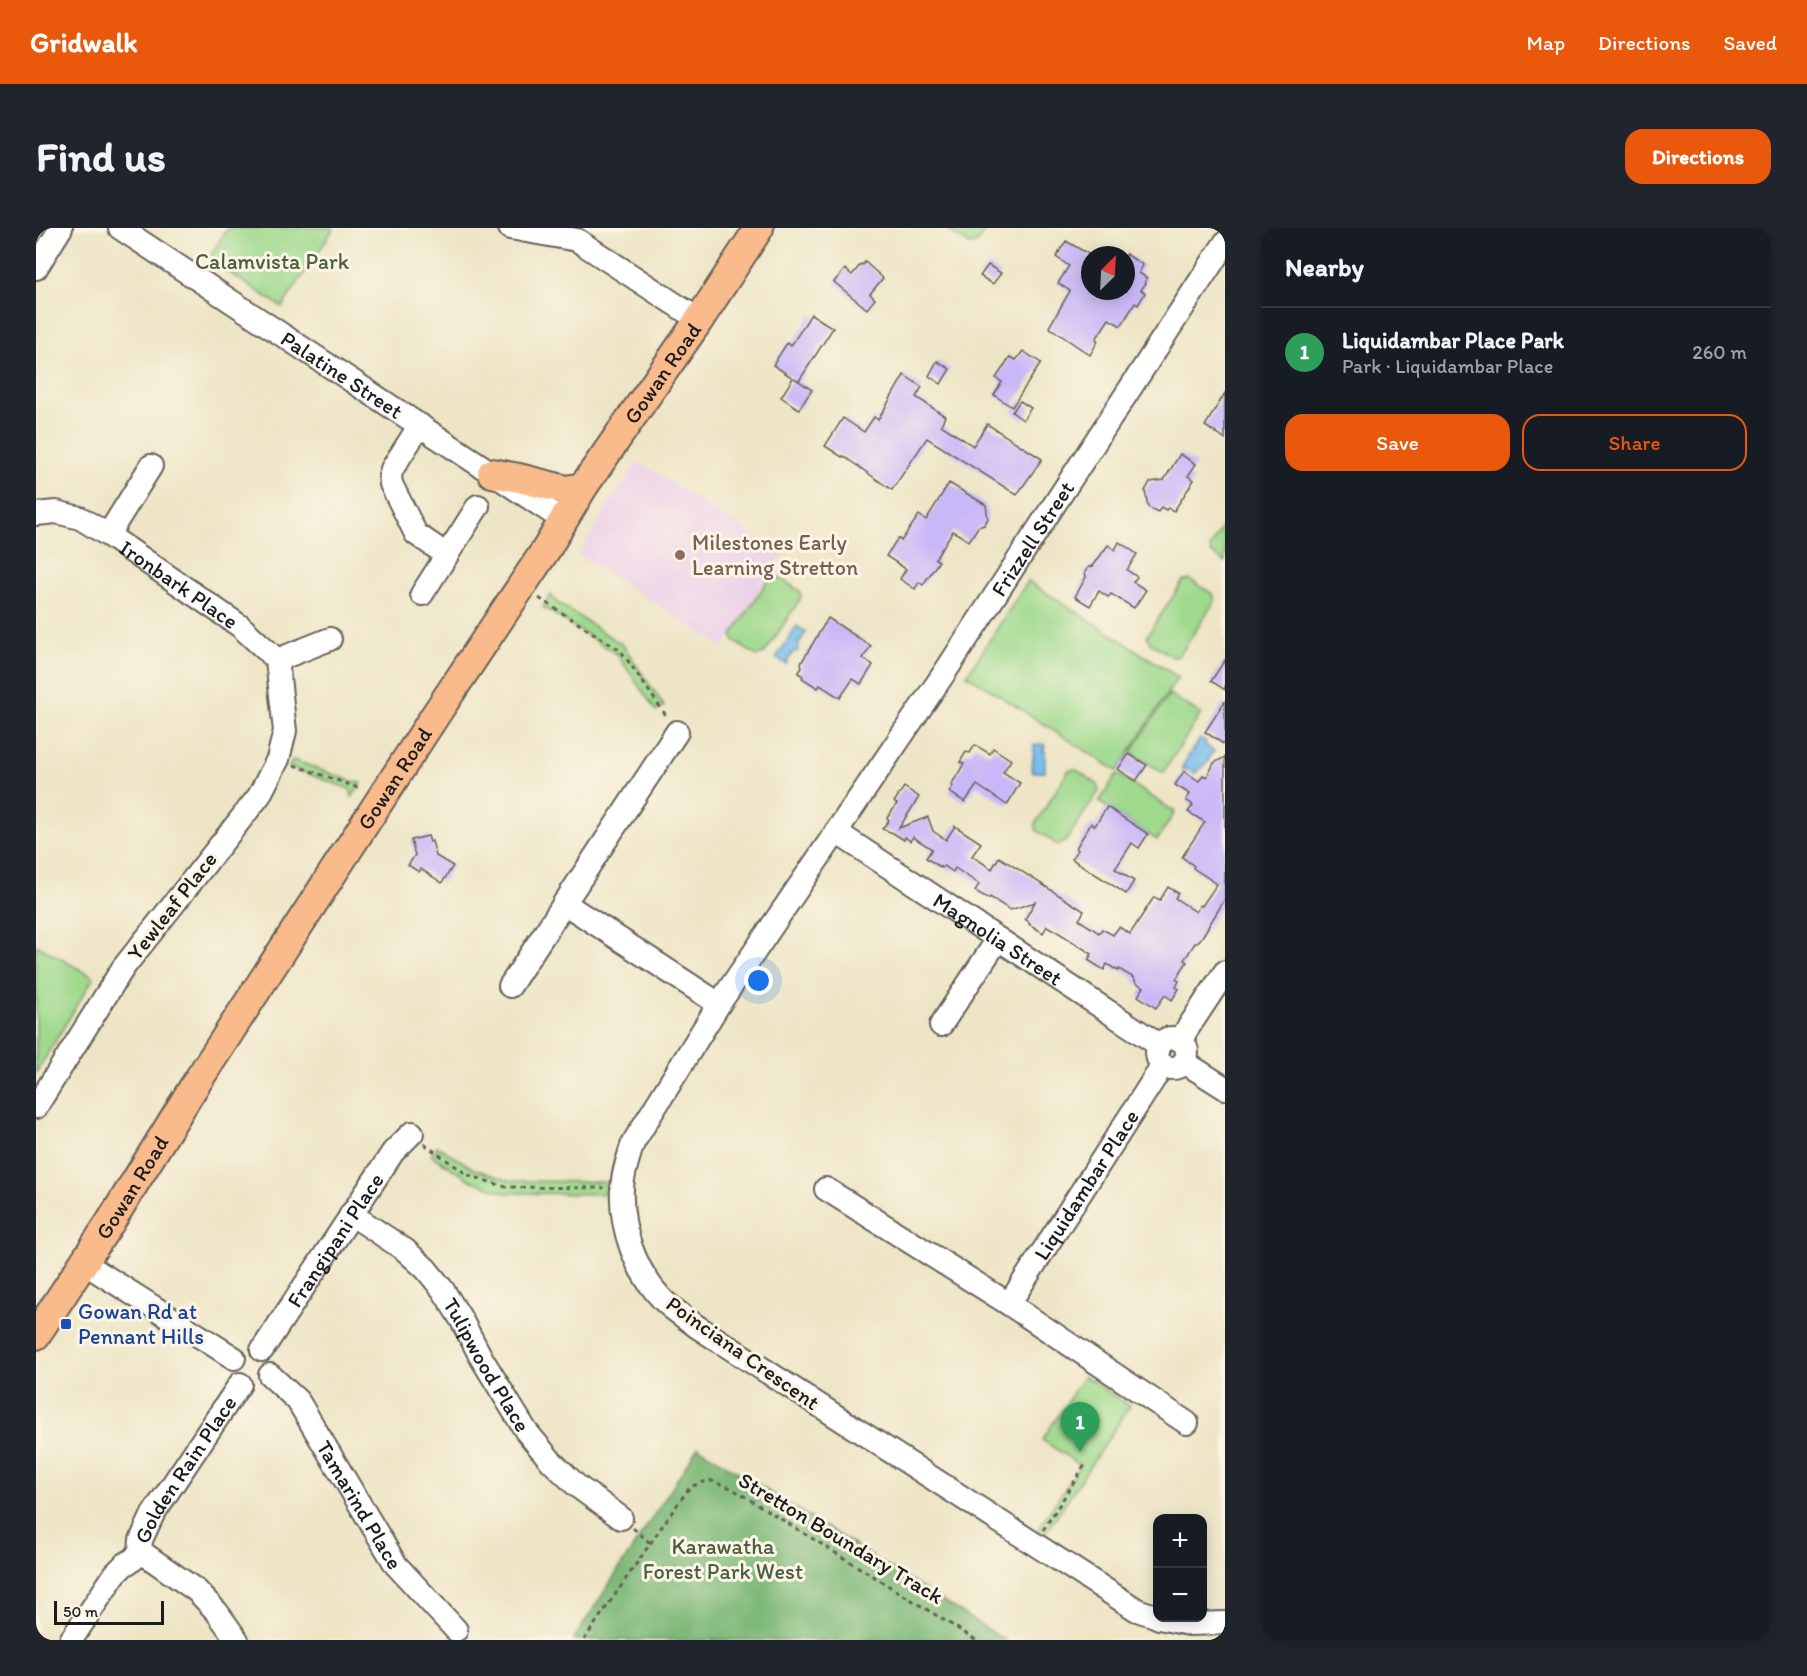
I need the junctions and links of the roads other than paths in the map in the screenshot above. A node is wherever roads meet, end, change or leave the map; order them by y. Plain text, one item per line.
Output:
1 (61, 228) edge
2 (120, 228) edge
3 (510, 228) edge
4 (759, 228) edge
5 (579, 234) edge
6 (1225, 243) edge
7 (36, 268) edge
8 (699, 320) junction
9 (420, 425) junction
10 (151, 466) dead end
11 (492, 473) junction
12 (583, 487) junction
13 (478, 506) dead end
14 (36, 513) edge
15 (563, 520) junction
16 (108, 535) junction
17 (447, 555) junction
18 (422, 594) dead end
19 (330, 639) dead end
20 (277, 660) junction
21 (677, 732) road end
22 (836, 832) junction
23 (564, 903) junction
24 (998, 939) junction
25 (1225, 972) edge
26 (510, 986) dead end
27 (719, 1004) junction
28 (941, 1025) dead end
29 (1172, 1053) junction
30 (1225, 1088) edge
31 (36, 1107) edge
32 (412, 1133) road end
33 (826, 1189) dead end
34 (351, 1214) junction
35 (84, 1263) junction
36 (1009, 1304) junction
37 (36, 1335) edge
38 (262, 1350) junction
39 (234, 1358) junction
40 (270, 1375) junction
41 (240, 1384) junction
42 (1187, 1423) dead end
43 (621, 1518) dead end
44 (140, 1551) junction
45 (1153, 1615) edge
46 (1180, 1622) edge
47 (1225, 1623) edge
48 (456, 1630) dead end
49 (71, 1640) edge
50 (237, 1640) edge

1 - 7 street
2 - 9 street, Palatine Street
3 - 5 street
4 - 8 main road, Gowan Road
5 - 8 street
6 - 22 street, Frizzell Street
8 - 12 main road, Gowan Road
9 - 11 street, Palatine Street
9 - 17 street
10 - 16 street
11 - 12 main road
11 - 15 street, Palatine Street
12 - 15 main road, Gowan Road
13 - 17 street
14 - 16 street, Ironbark Place
15 - 35 main road, Gowan Road
16 - 20 street, Ironbark Place
17 - 18 street
19 - 20 street
20 - 31 street, Yewleaf Place
21 - 23 street
22 - 24 street, Magnolia Street
22 - 27 street, Poinciana Crescent
23 - 26 street
23 - 27 street
24 - 28 street
24 - 29 street, Magnolia Street
25 - 29 street, Liquidambar Place
27 - 45 street, Poinciana Crescent
29 - 30 street, Magnolia Street
29 - 36 street, Liquidambar Place
32 - 34 street, Frangipani Place
33 - 36 street
34 - 38 street, Frangipani Place
34 - 43 street, Tulipwood Place
35 - 37 main road, Gowan Road
35 - 39 street
36 - 42 street
38 - 39 street
38 - 40 street
39 - 41 street
40 - 41 street
40 - 48 street, Tamarind Place
41 - 44 street, Golden Rain Place
44 - 49 street, Golden Rain Place
44 - 50 street
46 - 47 street, Poinciana Crescent

